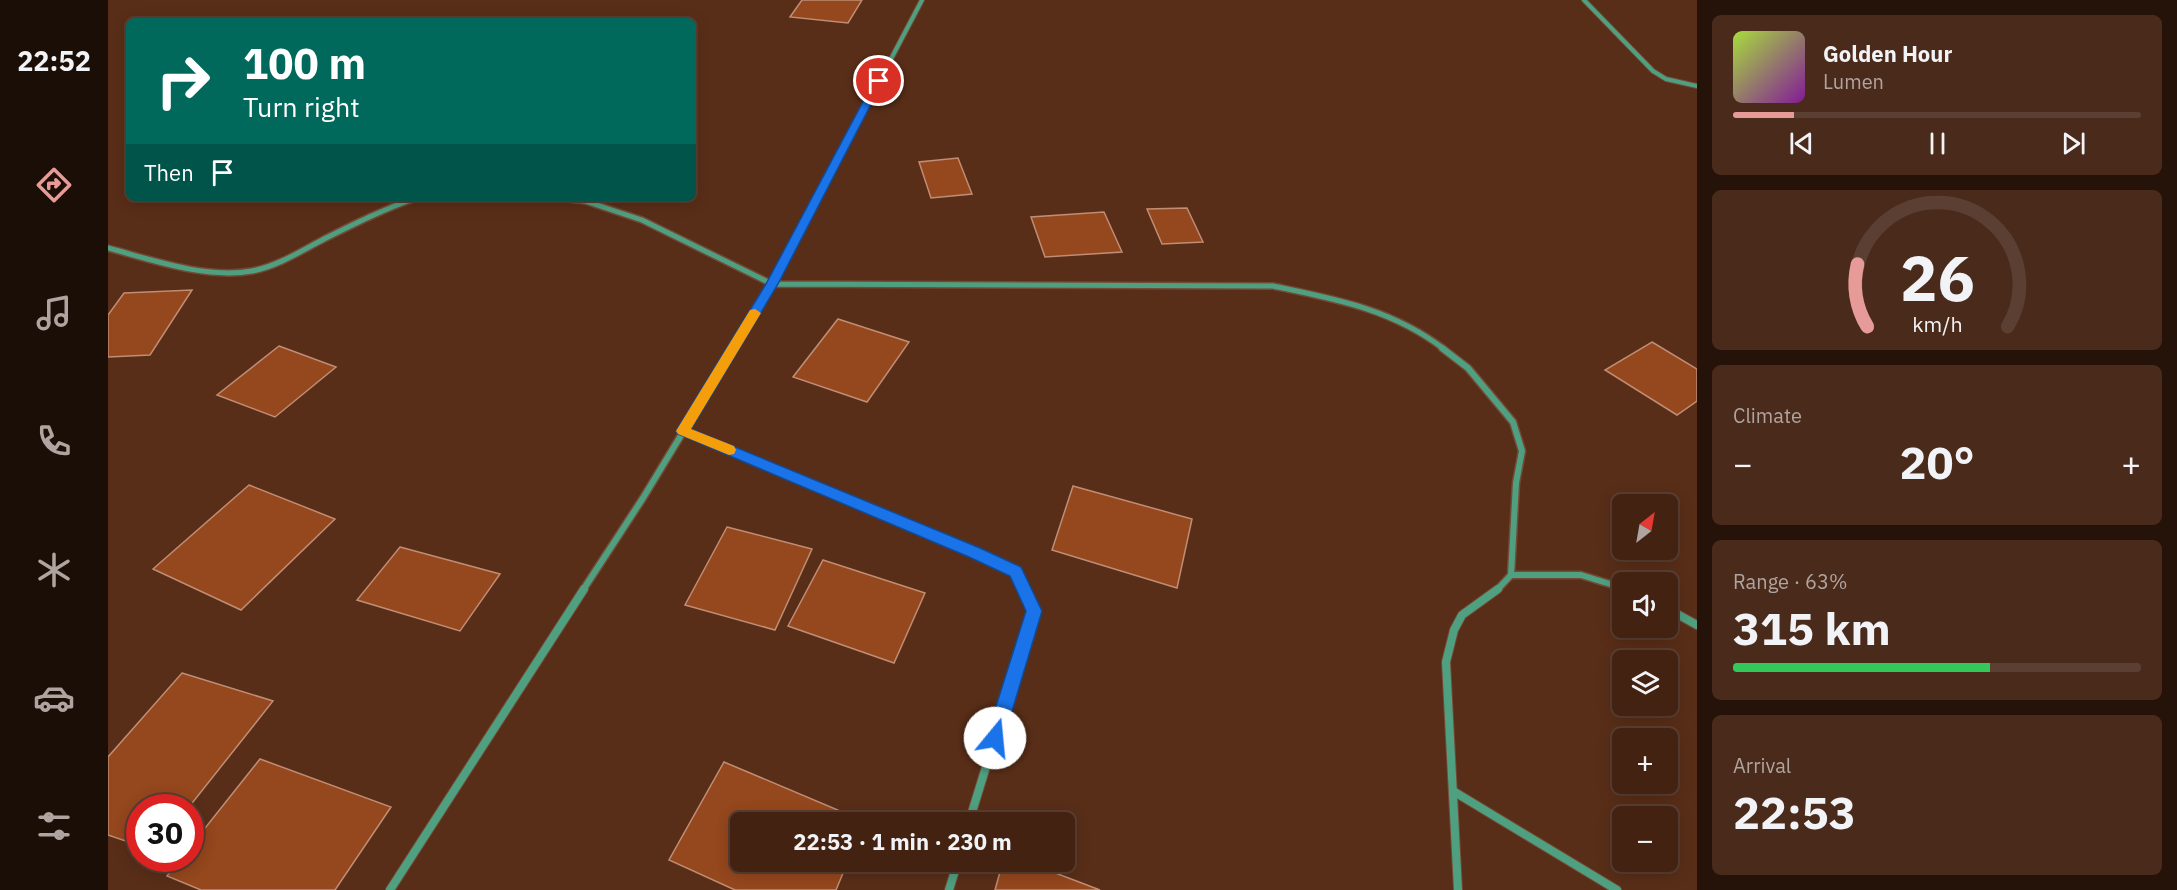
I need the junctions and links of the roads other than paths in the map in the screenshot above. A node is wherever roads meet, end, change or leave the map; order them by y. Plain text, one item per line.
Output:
1 (922, 0) edge
2 (1584, 0) edge
3 (1697, 86) edge
4 (407, 201) edge
5 (585, 201) edge
6 (108, 248) edge
7 (772, 284) junction
8 (683, 431) junction
9 (1511, 575) junction
10 (1612, 585) edge
11 (1678, 615) edge
12 (1697, 625) edge
13 (1453, 791) junction
14 (972, 812) edge
15 (955, 872) edge
16 (390, 890) edge
17 (949, 890) edge
18 (1458, 890) edge
19 (1617, 890) edge

1 - 7 street
2 - 3 street
4 - 6 street
5 - 7 street
7 - 8 street
7 - 9 street
8 - 14 street
8 - 16 street
9 - 10 street
9 - 13 street
11 - 12 street
13 - 18 street
13 - 19 street
15 - 17 street

